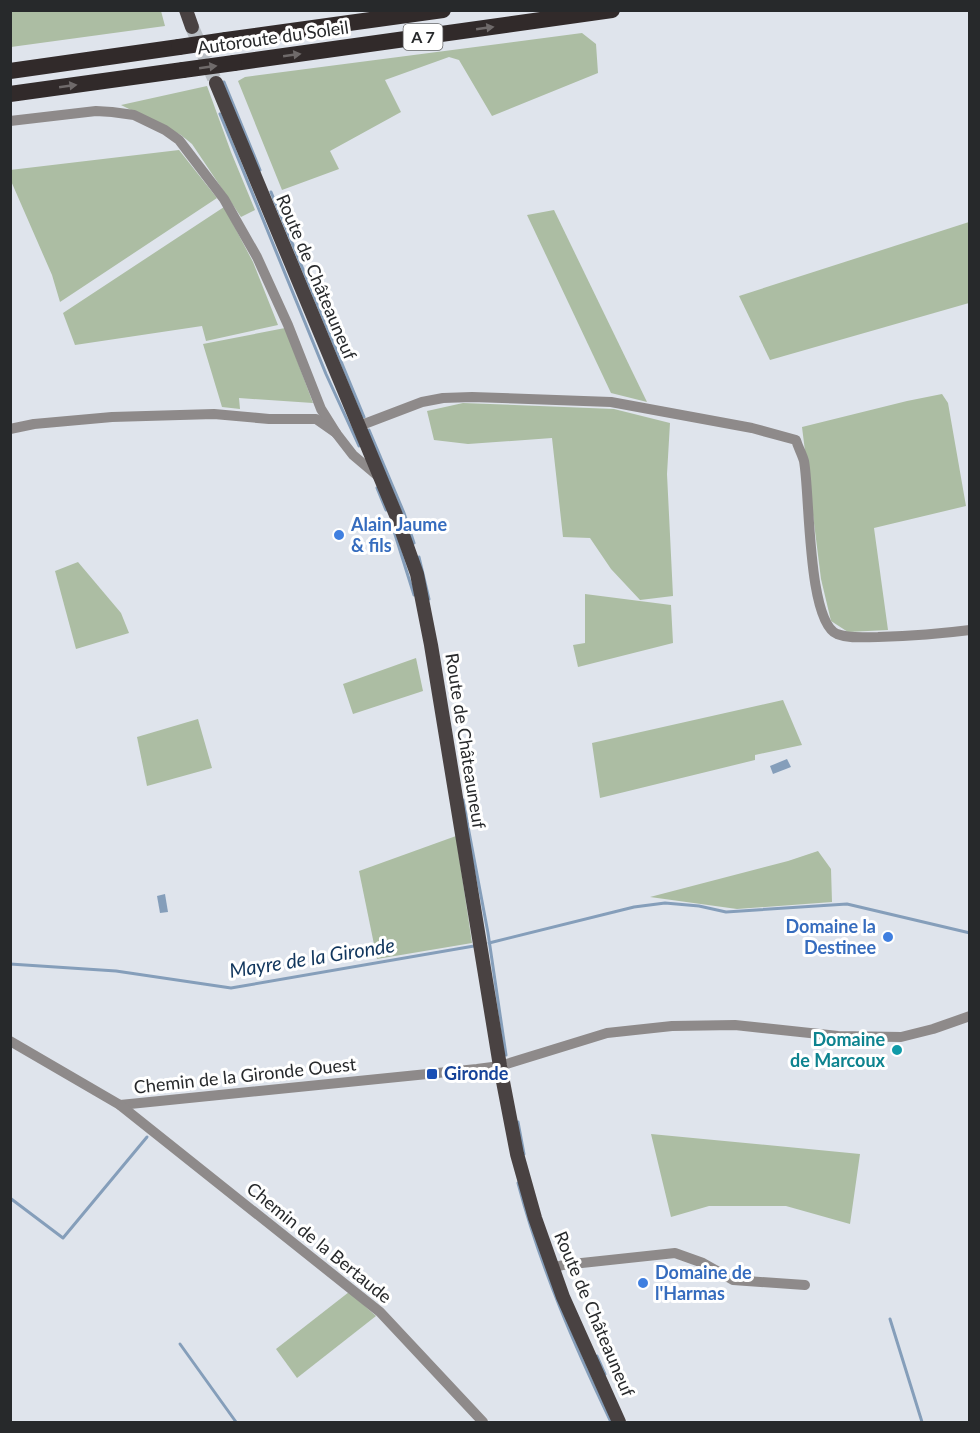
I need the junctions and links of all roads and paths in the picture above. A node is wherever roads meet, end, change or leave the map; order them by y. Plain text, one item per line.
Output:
1 (186, 10) edge
2 (443, 10) edge
3 (612, 10) edge
4 (192, 27) tunnel mouth
5 (10, 71) edge
6 (216, 83) tunnel mouth
7 (10, 94) edge
8 (10, 121) edge
9 (359, 426) junction
10 (10, 429) edge
11 (336, 433) junction
12 (380, 479) junction
13 (969, 630) edge
14 (969, 1016) edge
15 (10, 1041) edge
16 (500, 1066) junction
17 (120, 1105) junction
18 (552, 1268) junction
19 (806, 1285) dead end
20 (483, 1422) edge
21 (620, 1422) edge

1 - 4 main road
2 - 5 highway, Autoroute du Soleil / A 7, bridge
7 -> 3 highway, Autoroute du Soleil / A 7, bridge
6 - 9 main road, Route de Châteauneuf
8 - 11 street
9 - 12 main road, Route de Châteauneuf
9 - 13 street
10 - 11 street
11 - 12 street
12 - 16 main road, Route de Châteauneuf
14 - 16 street, Chemin de la Gironde Ouest
15 - 17 street, Chemin de la Gironde Ouest
16 - 17 street, Chemin de la Gironde Ouest
16 - 18 main road, Route de Châteauneuf
17 - 20 street, Chemin de la Bertaude
18 - 19 street
18 - 21 main road, Route de Châteauneuf

